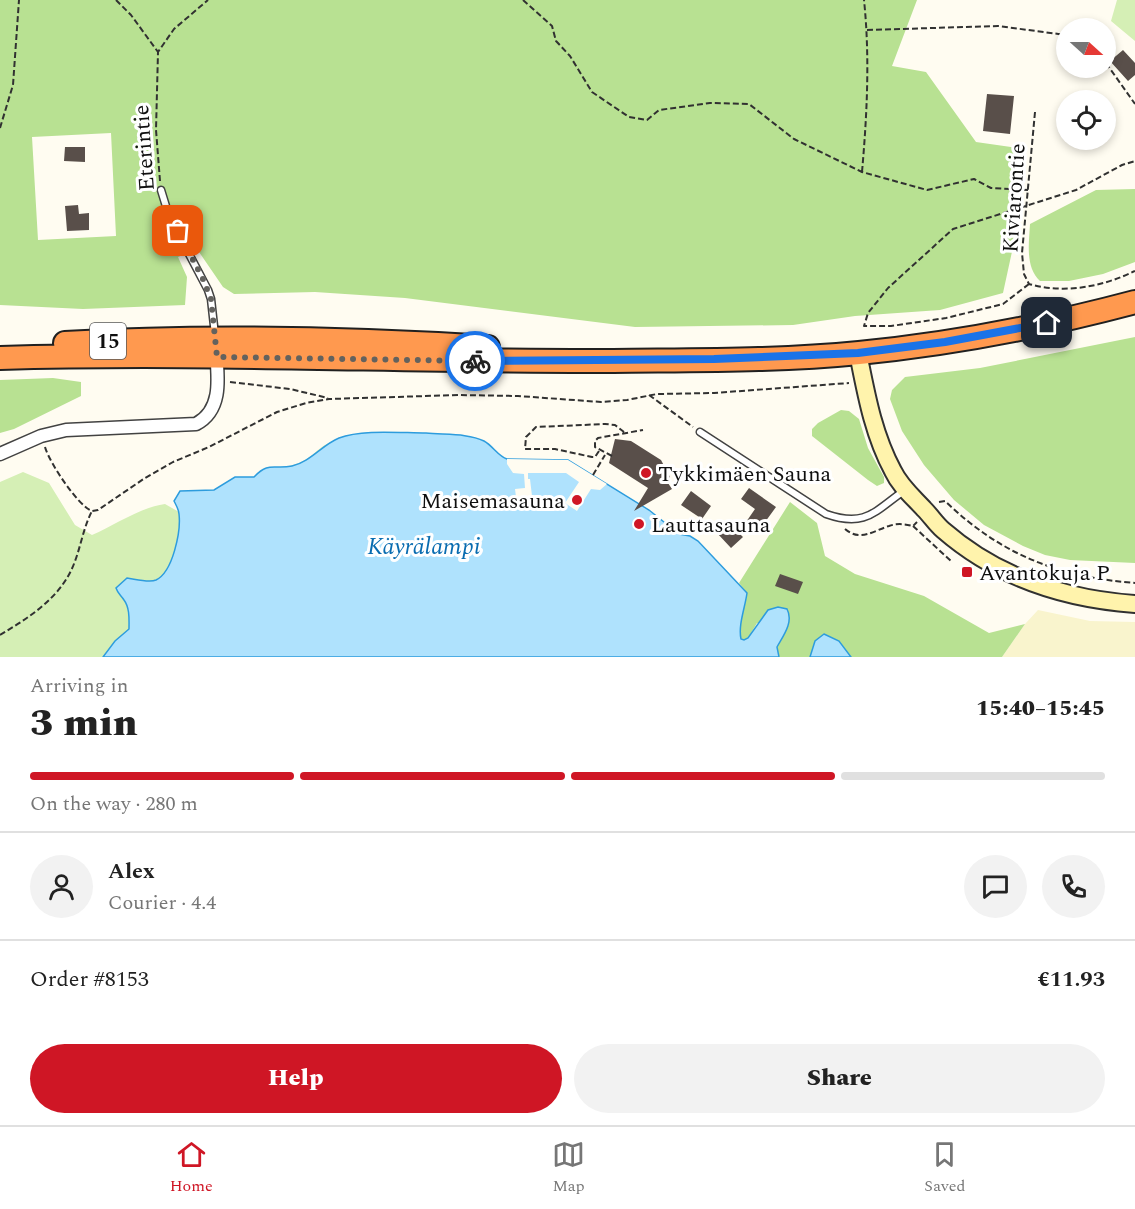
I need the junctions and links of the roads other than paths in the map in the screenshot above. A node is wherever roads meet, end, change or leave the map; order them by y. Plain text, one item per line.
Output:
1 (161, 190) road end
2 (1135, 302) edge
3 (0, 346) edge
4 (216, 348) junction
5 (858, 353) junction
6 (0, 358) edge
7 (700, 432) road end
8 (0, 454) edge
9 (906, 490) junction
10 (1135, 604) edge

1 - 4 lane, Eterintie
2 - 5 highway, 15
3 - 4 highway, 15
4 - 5 highway, 15
4 - 6 highway, 15
4 - 8 street
5 - 9 street
7 - 9 lane
9 - 10 street

